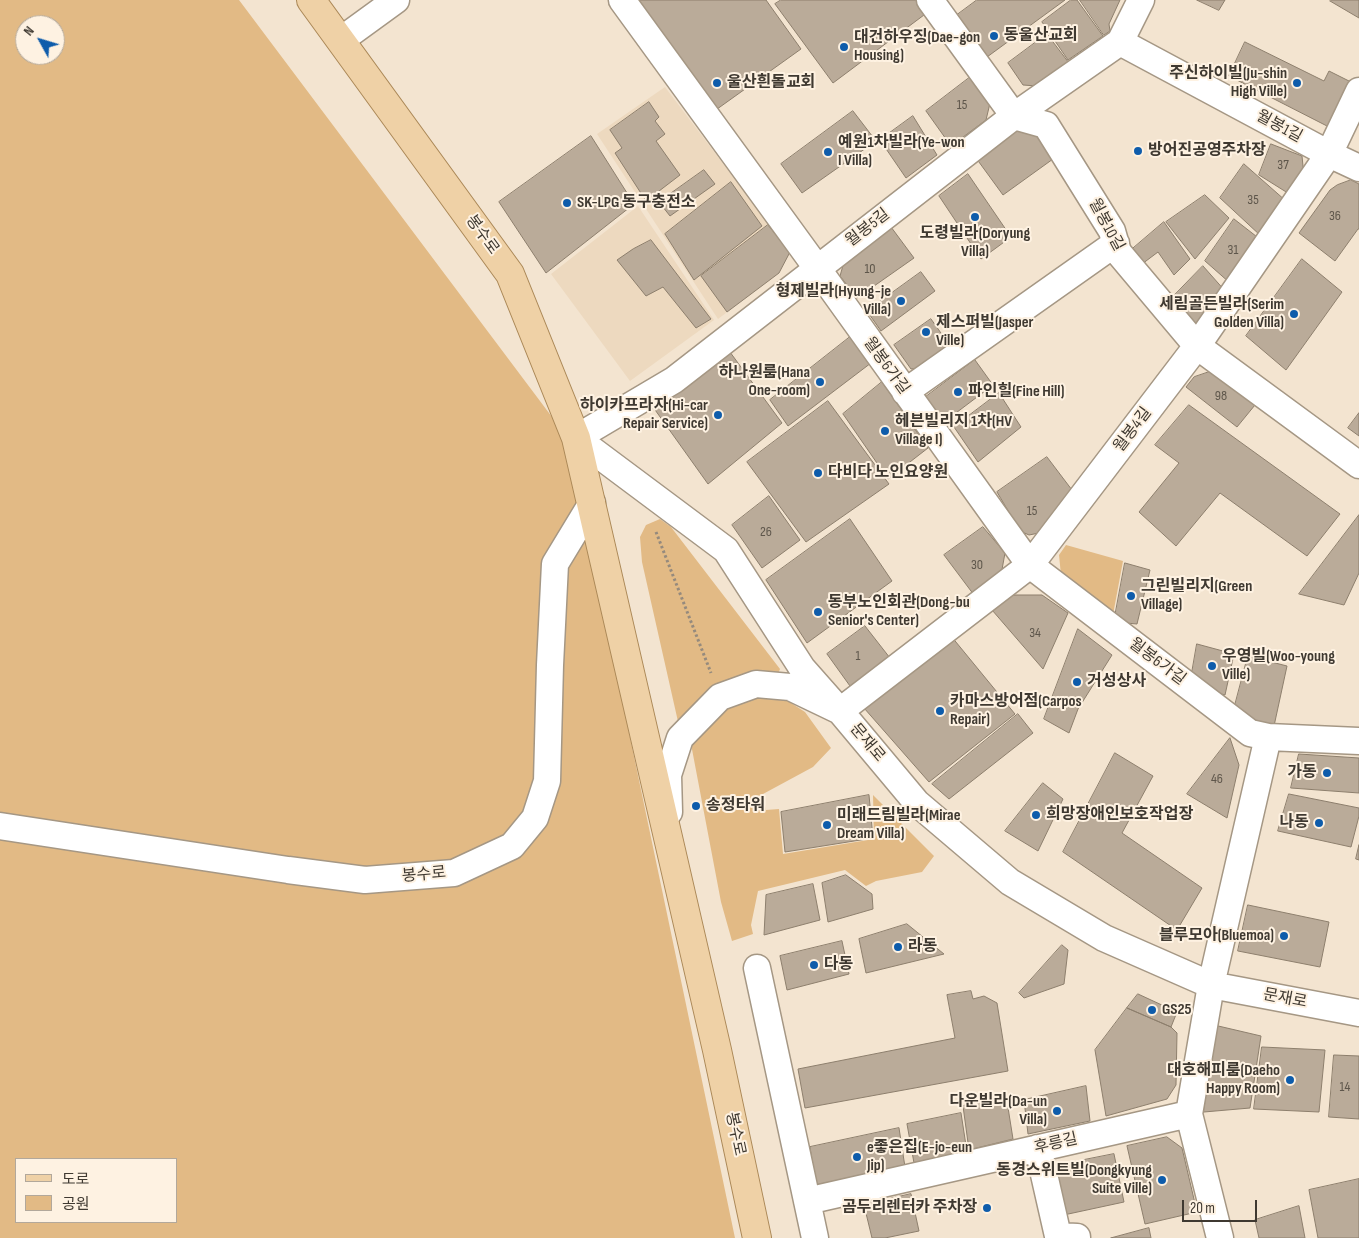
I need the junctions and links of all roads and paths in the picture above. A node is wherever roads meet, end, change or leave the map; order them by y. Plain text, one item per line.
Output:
1 (311, 0) edge
2 (396, 0) edge
3 (622, 0) edge
4 (930, 0) edge
5 (1141, 0) edge
6 (341, 40) junction
7 (1120, 42) junction
8 (1359, 91) edge
9 (1014, 116) junction
10 (1329, 154) junction
11 (1359, 168) edge
12 (1116, 243) junction
13 (817, 268) junction
14 (1197, 346) junction
15 (905, 392) junction
16 (576, 438) junction
17 (1359, 465) edge
18 (592, 503) junction
19 (655, 529) dead end
20 (1030, 565) junction
21 (720, 696) junction
22 (840, 711) junction
23 (1268, 737) junction
24 (1359, 741) edge
25 (0, 826) edge
26 (669, 845) junction
27 (757, 968) dead end
28 (1211, 985) junction
29 (1359, 1013) edge
30 (1188, 1114) junction
31 (1038, 1148) junction
32 (807, 1201) junction
33 (1077, 1237) edge
34 (757, 1238) edge
35 (815, 1238) edge
36 (1220, 1238) edge

1 - 6 main road, 봉수로
2 - 6 street
3 - 13 street, 월봉6가길
4 - 9 street
5 - 7 street, 월봉5길
6 - 16 main road, 봉수로
7 - 9 street, 월봉5길
7 - 10 street, 월봉1길
8 - 10 street, 월봉4길
9 - 12 street, 월봉10길
9 - 13 street, 월봉5길
10 - 11 street, 월봉1길
10 - 14 street, 월봉4길
12 - 14 street, 월봉10길
12 - 15 street
13 - 15 street, 월봉6가길
13 - 16 street, 월봉5길
14 - 17 street, 월봉10길
14 - 20 street, 월봉4길
15 - 20 street, 월봉6가길
16 - 18 main road, 봉수로
16 - 22 street, 문재로
18 - 25 street, 봉수로
18 - 26 main road, 봉수로
19 - 21 path
20 - 22 street, 월봉4길
20 - 23 street, 월봉6가길
21 - 22 street
21 - 26 street
22 - 28 street, 문재로
23 - 24 street, 월봉6가길
23 - 28 street
26 - 34 main road, 봉수로
27 - 32 street
28 - 29 street, 문재로
28 - 30 street
30 - 31 street, 후릉길
30 - 36 street
31 - 32 street, 후릉길
31 - 33 street
32 - 35 street

